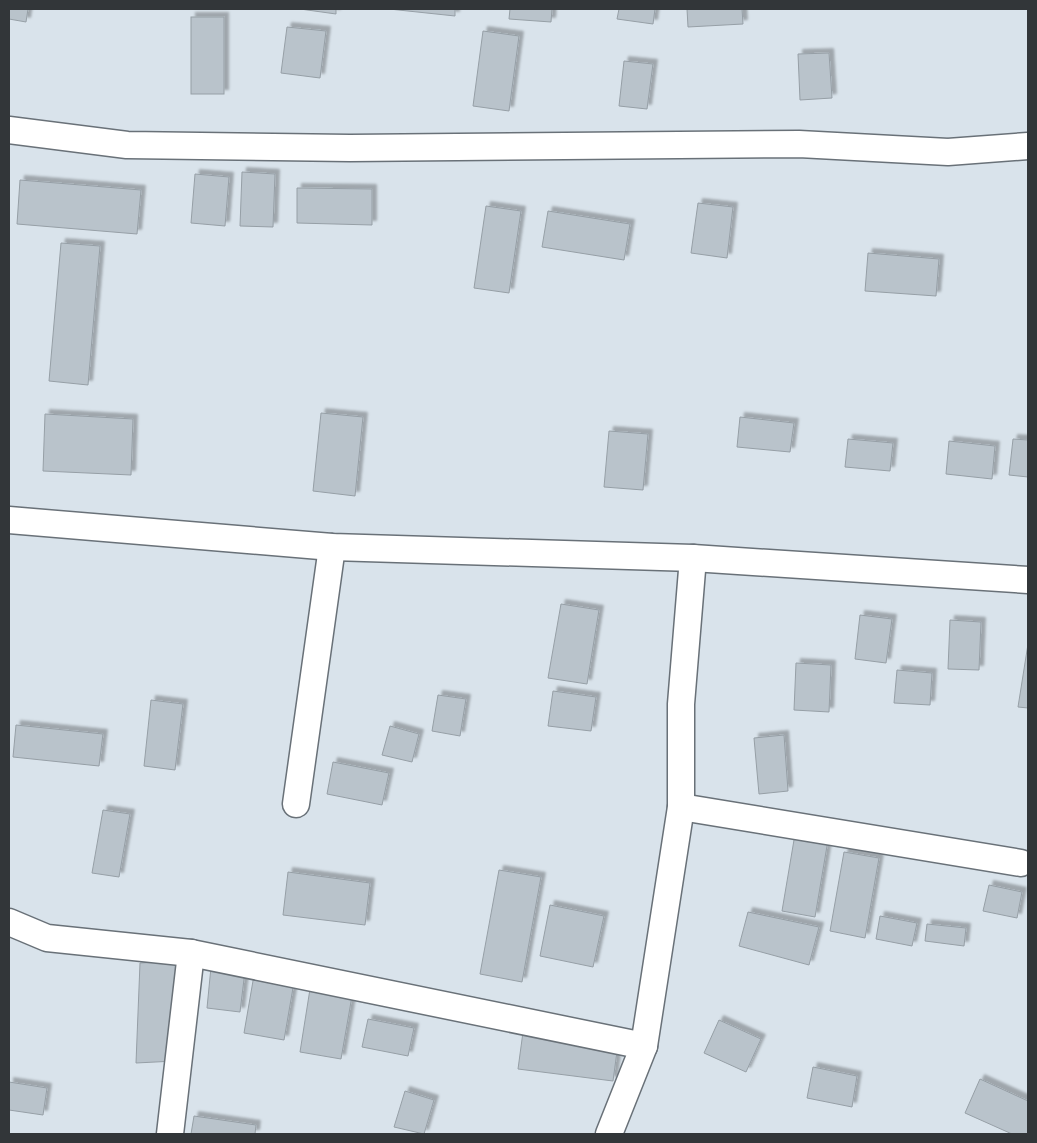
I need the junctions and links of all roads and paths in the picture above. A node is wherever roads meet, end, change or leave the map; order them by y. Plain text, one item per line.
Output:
1 (9, 130) edge
2 (1028, 146) edge
3 (9, 520) edge
4 (332, 548) junction
5 (693, 558) junction
6 (1028, 580) edge
7 (296, 804) dead end
8 (681, 807) junction
9 (1022, 863) dead end
10 (9, 922) edge
11 (191, 953) junction
12 (644, 1046) junction
13 (170, 1134) edge
14 (609, 1134) edge

1 - 2 street
3 - 4 street
4 - 5 street
4 - 7 street
5 - 6 street
5 - 8 street
8 - 9 street
8 - 12 street
10 - 11 street
11 - 12 street
11 - 13 street
12 - 14 street

